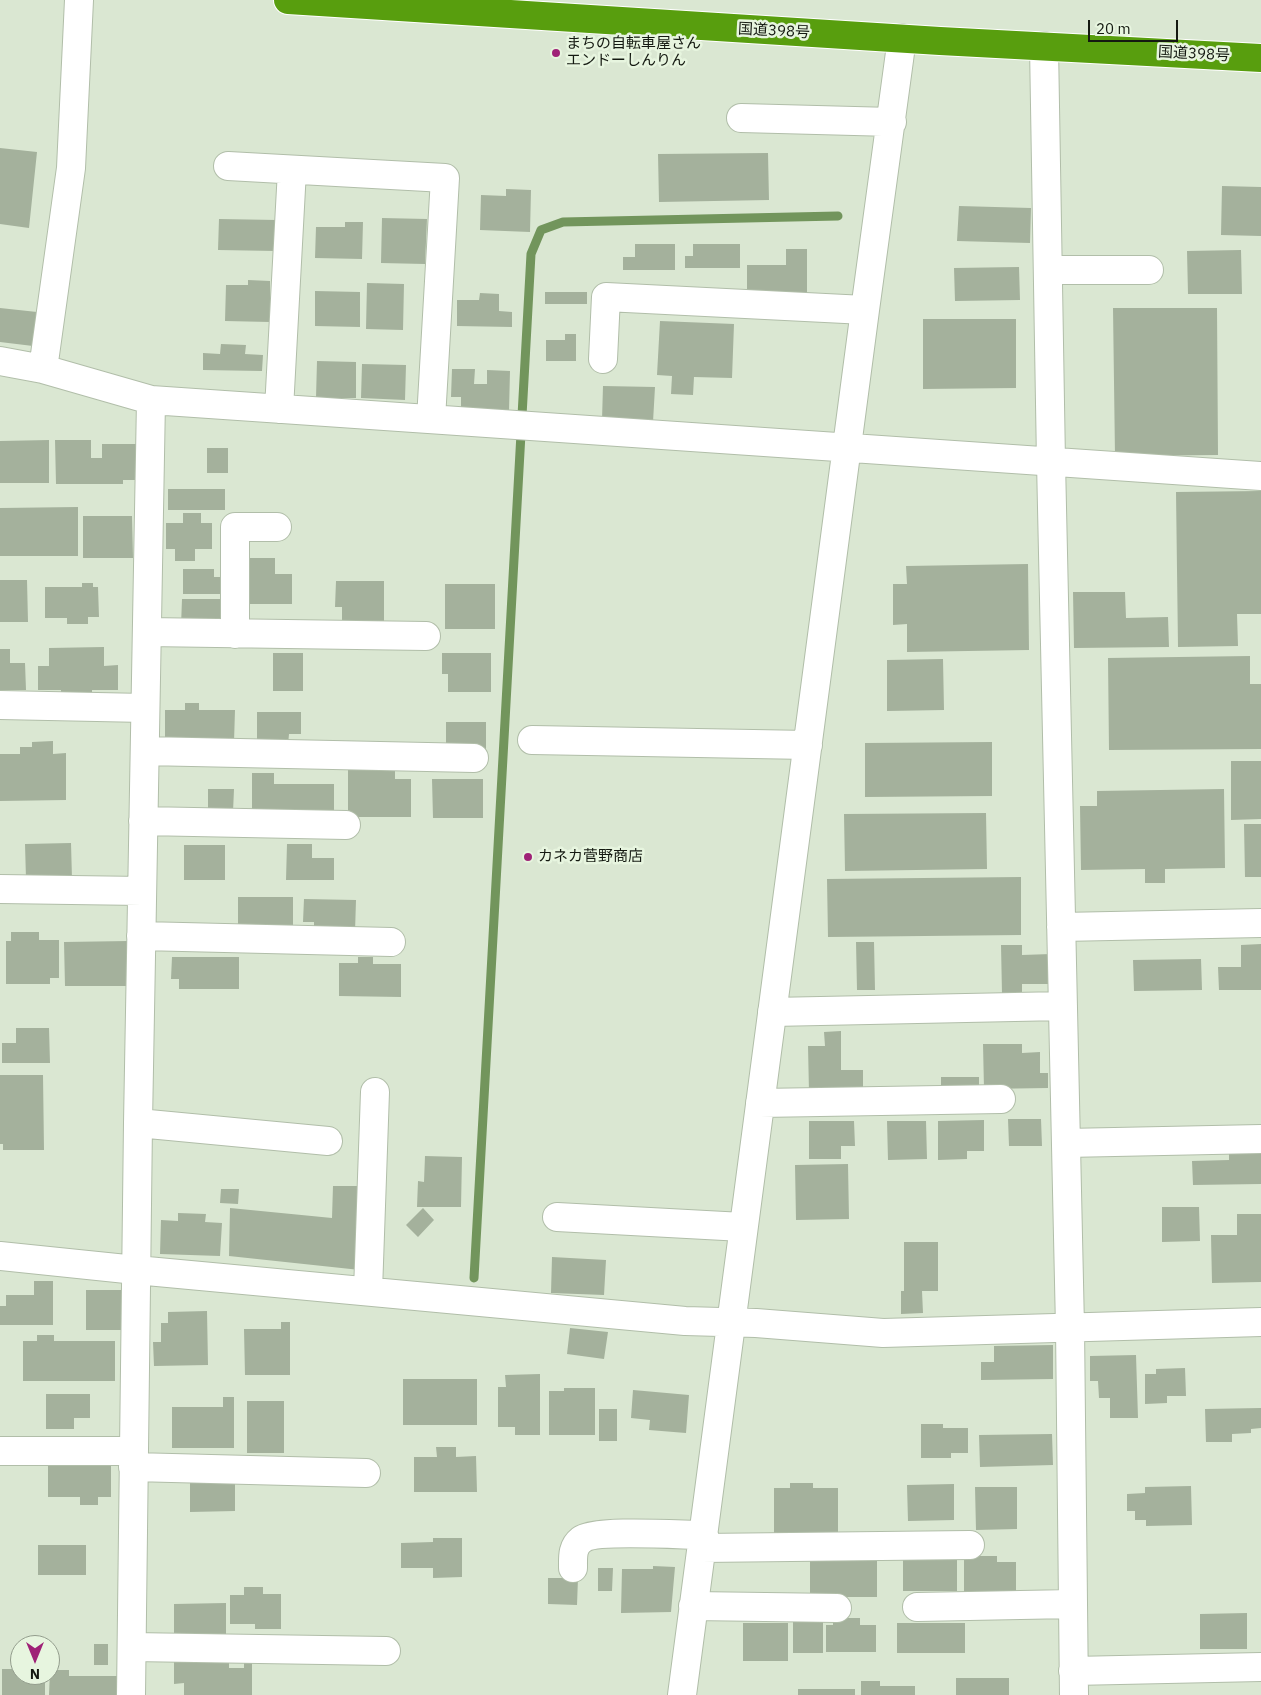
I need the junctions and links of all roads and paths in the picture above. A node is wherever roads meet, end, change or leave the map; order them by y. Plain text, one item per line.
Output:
1 (79, 0) edge
2 (303, 0) edge
3 (902, 38) junction
4 (1044, 46) junction
5 (1261, 58) edge
6 (741, 118) dead end
7 (892, 122) junction
8 (228, 166) dead end
9 (292, 170) junction
10 (1048, 270) junction
11 (1149, 270) dead end
12 (865, 310) junction
13 (603, 359) dead end
14 (0, 361) edge
15 (43, 370) junction
16 (151, 400) junction
17 (279, 409) junction
18 (431, 419) junction
19 (847, 449) junction
20 (1052, 462) junction
21 (1261, 476) edge
22 (277, 527) dead end
23 (147, 632) junction
24 (235, 634) junction
25 (426, 636) dead end
26 (0, 705) edge
27 (145, 708) junction
28 (532, 740) dead end
29 (808, 745) junction
30 (145, 751) junction
31 (474, 758) dead end
32 (143, 821) junction
33 (346, 825) dead end
34 (0, 889) edge
35 (142, 891) junction
36 (1261, 922) edge
37 (1061, 927) junction
38 (141, 936) junction
39 (391, 942) dead end
40 (1063, 1006) junction
41 (772, 1012) junction
42 (375, 1092) dead end
43 (1001, 1099) dead end
44 (760, 1103) junction
45 (138, 1123) junction
46 (1261, 1139) edge
47 (328, 1141) dead end
48 (1066, 1143) junction
49 (558, 1217) dead end
50 (743, 1227) junction
51 (0, 1256) edge
52 (136, 1270) junction
53 (368, 1291) junction
54 (732, 1322) junction
55 (1261, 1322) edge
56 (1070, 1327) junction
57 (0, 1452) edge
58 (133, 1459) junction
59 (366, 1473) dead end
60 (703, 1541) junction
61 (970, 1545) dead end
62 (573, 1568) dead end
63 (1072, 1604) junction
64 (693, 1606) junction
65 (917, 1607) dead end
66 (837, 1608) dead end
67 (132, 1647) junction
68 (386, 1651) dead end
69 (1261, 1667) edge
70 (1073, 1683) edge
71 (131, 1695) edge
72 (682, 1695) edge

1 - 15 street
2 - 3 highway, 国道398号
3 - 4 highway, 国道398号
3 - 7 street
4 - 5 highway, 国道398号
4 - 10 street
6 - 7 street
7 - 12 street
8 - 9 street
9 - 17 street
9 - 18 street
10 - 11 street
10 - 20 street
12 - 13 street
12 - 19 street
14 - 15 street
15 - 16 street
16 - 17 street
16 - 23 street
17 - 18 street
18 - 19 street
19 - 20 street
19 - 29 street
20 - 21 street
20 - 37 street
22 - 24 street
23 - 24 street
23 - 27 street
24 - 25 street
26 - 27 street
27 - 30 street
28 - 29 street
29 - 41 street
30 - 31 street
30 - 32 street
32 - 33 street
32 - 35 street
34 - 35 street
35 - 38 street
36 - 37 street
37 - 40 street
38 - 39 street
38 - 45 street
40 - 41 street
40 - 48 street
41 - 44 street
42 - 53 street
43 - 44 street
44 - 50 street
45 - 47 street
45 - 52 street
46 - 48 street
48 - 56 street
49 - 50 street
50 - 54 street
51 - 52 street
52 - 53 street
52 - 58 street
53 - 54 street
54 - 56 street
54 - 60 street
55 - 56 street
56 - 63 street
57 - 58 street
58 - 59 street
58 - 67 street
60 - 61 street
60 - 62 street
60 - 64 street
63 - 65 street
63 - 70 street
64 - 66 street
64 - 72 street
67 - 68 street
67 - 71 street
69 - 70 street

